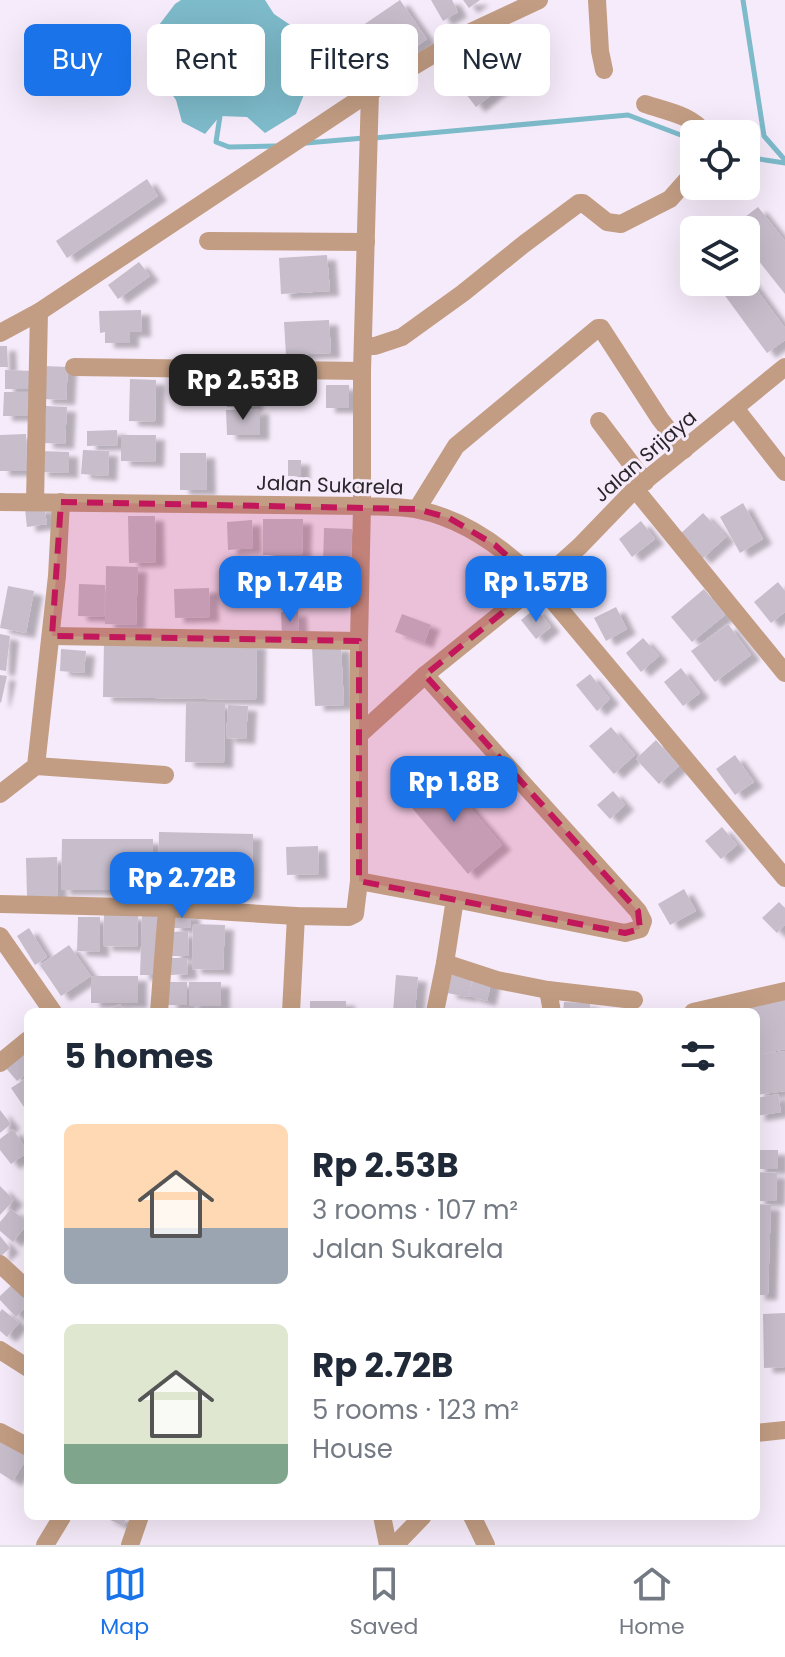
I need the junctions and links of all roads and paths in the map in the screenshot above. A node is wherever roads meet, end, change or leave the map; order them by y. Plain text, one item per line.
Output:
1 (539, 0) edge
2 (597, 0) edge
3 (418, 63) edge
4 (604, 70) dead end
5 (364, 96) edge
6 (370, 96) edge
7 (645, 104) dead end
8 (689, 120) edge
9 (680, 188) edge
10 (208, 241) dead end
11 (366, 242) junction
12 (39, 312) junction
13 (0, 333) edge
14 (363, 346) junction
15 (74, 367) dead end
16 (785, 367) edge
17 (362, 371) junction
18 (735, 408) junction
19 (599, 421) dead end
20 (684, 450) junction
21 (785, 472) edge
22 (640, 486) junction
23 (0, 502) edge
24 (35, 502) junction
25 (61, 502) junction
26 (362, 506) junction
27 (417, 509) junction
28 (538, 584) junction
29 (52, 636) junction
30 (359, 641) junction
31 (785, 673) edge
32 (425, 675) junction
33 (360, 734) junction
34 (36, 766) junction
35 (165, 775) dead end
36 (0, 794) edge
37 (785, 878) edge
38 (359, 881) junction
39 (455, 899) junction
40 (0, 904) edge
41 (167, 908) junction
42 (296, 916) junction
43 (2, 944) edge
44 (445, 963) junction
45 (548, 990) junction
46 (785, 991) edge
47 (634, 1000) dead end
48 (594, 1004) edge
49 (50, 1008) edge
50 (159, 1008) edge
51 (291, 1008) edge
52 (436, 1008) edge
53 (551, 1008) edge
54 (711, 1008) edge
55 (24, 1043) edge
56 (0, 1063) edge
57 (0, 1264) edge
58 (24, 1286) edge
59 (0, 1350) edge
60 (24, 1365) edge
61 (785, 1430) edge
62 (0, 1432) edge
63 (760, 1433) edge
64 (24, 1445) edge
65 (60, 1520) edge
66 (139, 1520) edge
67 (383, 1520) edge
68 (419, 1520) edge
69 (474, 1520) edge
70 (45, 1545) edge
71 (130, 1545) edge
72 (388, 1545) edge
73 (395, 1545) edge
74 (486, 1545) edge

1 - 3 street
2 - 4 street
5 - 12 street
6 - 11 street
7 - 8 street
9 - 14 street
10 - 11 street
11 - 14 street
12 - 13 street
12 - 24 street
14 - 17 street
15 - 17 street
16 - 18 street, Jalan Srijaya
17 - 26 street
18 - 20 street, Jalan Srijaya
18 - 21 street
19 - 22 street
20 - 22 street, Jalan Srijaya
20 - 27 street
22 - 28 street, Jalan Srijaya
22 - 31 street
23 - 24 street, Jalan Sukarela
24 - 25 street, Jalan Sukarela
25 - 26 street, Jalan Sukarela
25 - 29 street
26 - 27 street, Jalan Sukarela
26 - 30 street
27 - 28 street, Jalan Sukarela
28 - 32 street, Jalan Srijaya
28 - 37 street, Jalan Sukarela
29 - 30 street
29 - 34 street
30 - 33 street
32 - 33 street, Jalan Srijaya
32 - 39 street
33 - 38 street
34 - 35 street
34 - 36 street
38 - 39 street
38 - 42 street
39 - 44 street
40 - 41 street
41 - 42 street
41 - 50 street
42 - 51 street
43 - 49 street
44 - 45 street
44 - 52 street
45 - 48 street
45 - 53 street
46 - 54 street
47 - 48 street
55 - 56 street
57 - 58 street
59 - 60 street
61 - 63 street
62 - 64 street
65 - 70 street
66 - 71 street
67 - 72 street
68 - 73 street
69 - 74 street

